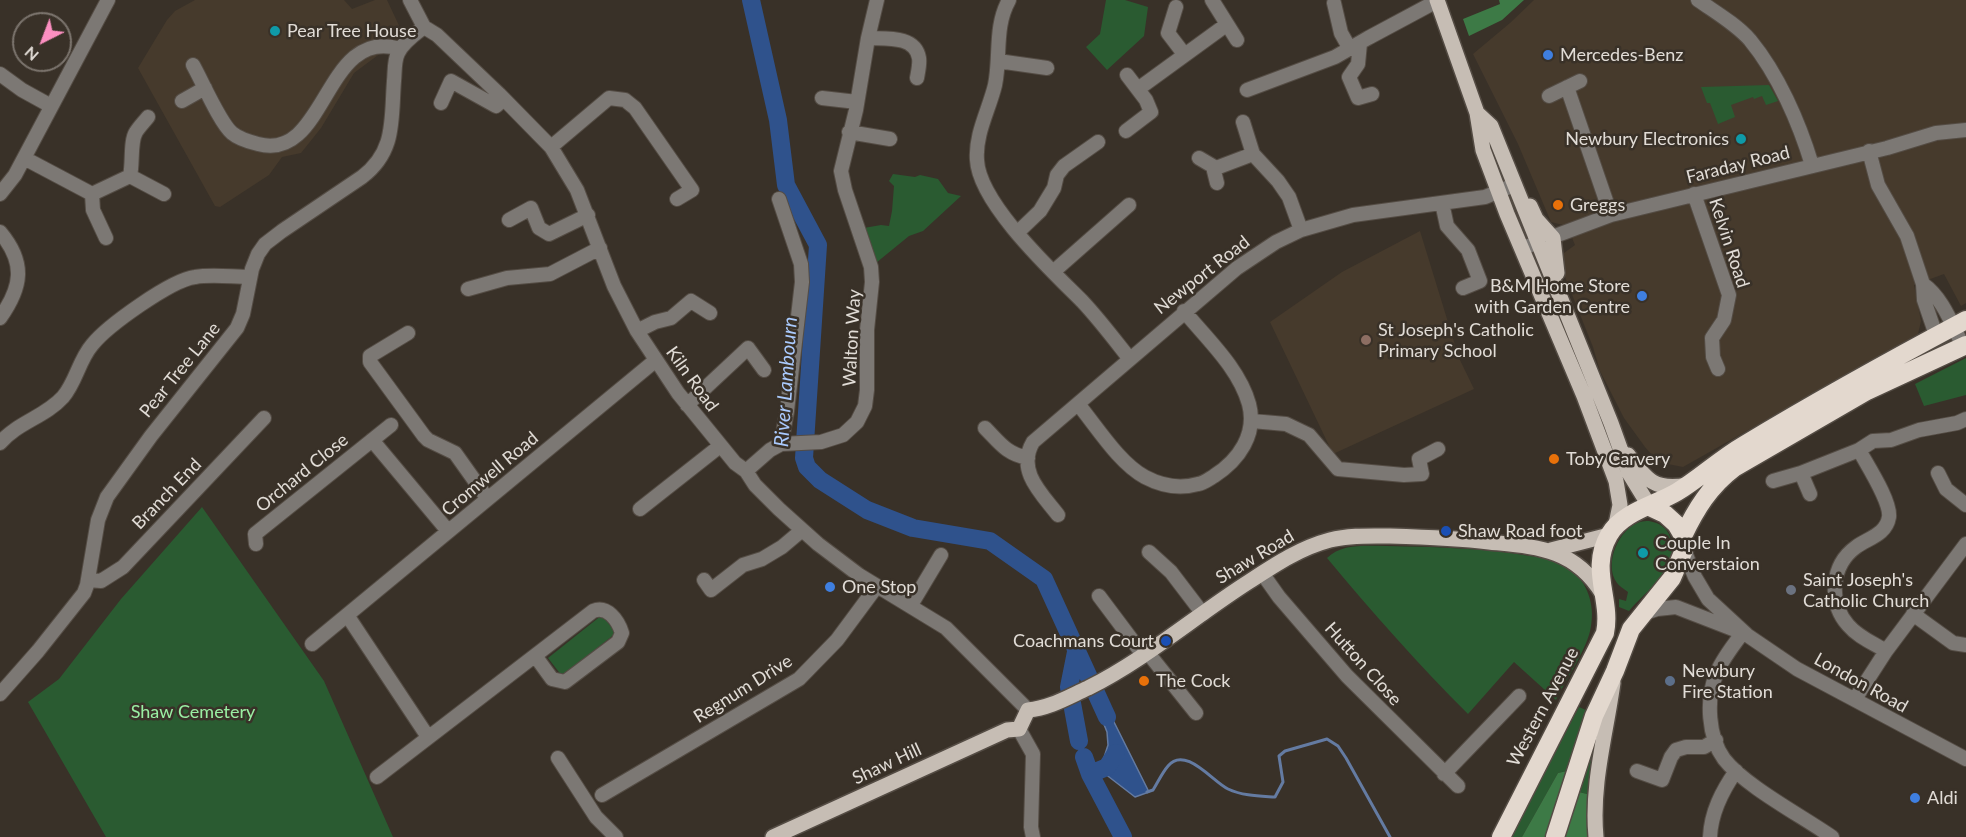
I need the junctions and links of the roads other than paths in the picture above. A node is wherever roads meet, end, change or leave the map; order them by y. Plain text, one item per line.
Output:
1 (108, 0) edge
2 (410, 0) edge
3 (877, 0) edge
4 (1009, 0) edge
5 (1212, 0) edge
6 (1698, 0) edge
7 (1437, 1) edge
8 (1334, 3) dead end
9 (1176, 7) dead end
10 (1226, 25) junction
11 (424, 27) junction
12 (868, 38) junction
13 (1237, 40) dead end
14 (1359, 43) junction
15 (400, 49) junction
16 (1184, 54) junction
17 (998, 61) junction
18 (193, 65) dead end
19 (1047, 68) dead end
20 (0, 74) edge
21 (1126, 75) dead end
22 (917, 78) dead end
23 (205, 88) junction
24 (1138, 89) junction
25 (1247, 90) dead end
26 (1372, 94) dead end
27 (1549, 96) dead end
28 (822, 98) dead end
29 (504, 99) junction
30 (182, 101) dead end
31 (857, 102) junction
32 (441, 104) dead end
33 (51, 106) junction
34 (1477, 113) junction
35 (148, 117) dead end
36 (1243, 122) dead end
37 (1966, 129) edge
38 (1126, 131) dead end
39 (849, 132) junction
40 (890, 140) dead end
41 (1098, 142) dead end
42 (550, 147) junction
43 (1869, 151) junction
44 (1253, 154) junction
45 (24, 158) junction
46 (1199, 158) dead end
47 (1812, 165) junction
48 (1216, 168) junction
49 (130, 176) junction
50 (1217, 183) dead end
51 (1514, 184) junction
52 (1499, 191) junction
53 (0, 194) edge
54 (92, 194) junction
55 (164, 194) dead end
56 (1694, 194) junction
57 (677, 199) dead end
58 (779, 199) dead end
59 (1442, 203) junction
60 (1129, 205) dead end
61 (588, 215) junction
62 (1611, 215) junction
63 (509, 220) dead end
64 (1301, 230) junction
65 (0, 232) edge
66 (1017, 233) junction
67 (106, 238) dead end
68 (1552, 238) junction
69 (1530, 246) junction
70 (600, 248) junction
71 (1053, 272) junction
72 (250, 277) junction
73 (1923, 284) junction
74 (1463, 288) dead end
75 (468, 289) dead end
76 (1184, 311) junction
77 (1566, 312) junction
78 (710, 313) dead end
79 (0, 318) edge
80 (637, 331) junction
81 (408, 333) dead end
82 (1936, 335) junction
83 (1962, 335) edge
84 (1129, 358) junction
85 (656, 360) junction
86 (1718, 369) dead end
87 (764, 370) dead end
88 (1078, 404) junction
89 (687, 405) junction
90 (264, 418) dead end
91 (1252, 421) junction
92 (1965, 421) edge
93 (392, 425) dead end
94 (985, 428) dead end
95 (372, 440) junction
96 (1618, 441) junction
97 (0, 443) edge
98 (784, 443) junction
99 (720, 446) junction
100 (1438, 449) dead end
101 (1859, 450) junction
102 (1028, 458) junction
103 (746, 471) junction
104 (1801, 473) junction
105 (1938, 473) dead end
106 (1773, 481) dead end
107 (1689, 484) junction
108 (1810, 494) dead end
109 (488, 498) junction
110 (1966, 505) edge
111 (1650, 507) junction
112 (640, 509) dead end
113 (1058, 515) dead end
114 (1613, 529) junction
115 (448, 531) junction
116 (801, 531) junction
117 (252, 537) dead end
118 (1683, 543) junction
119 (1966, 544) edge
120 (1551, 550) junction
121 (1149, 552) dead end
122 (941, 555) dead end
123 (1262, 573) junction
124 (88, 579) junction
125 (704, 580) dead end
126 (877, 586) junction
127 (1602, 593) junction
128 (1099, 596) dead end
129 (911, 605) junction
130 (1203, 614) junction
131 (1913, 614) junction
132 (347, 615) junction
133 (1636, 622) junction
134 (1743, 632) junction
135 (312, 644) dead end
136 (1966, 645) edge
137 (1886, 651) junction
138 (1146, 655) junction
139 (536, 657) junction
140 (1615, 671) junction
141 (0, 694) edge
142 (1519, 696) dead end
143 (1855, 699) junction
144 (1028, 710) junction
145 (1196, 713) dead end
146 (1019, 729) junction
147 (428, 737) junction
148 (1716, 740) junction
149 (558, 758) dead end
150 (1966, 759) edge
151 (1637, 771) dead end
152 (1736, 771) junction
153 (1444, 774) junction
154 (377, 777) dead end
155 (1458, 786) dead end
156 (602, 795) dead end
157 (616, 837) edge
158 (773, 837) edge
159 (1033, 837) edge
160 (1501, 837) edge
161 (1555, 837) edge
162 (1596, 837) edge
163 (1710, 837) edge
164 (1832, 837) edge

1 - 33 street
2 - 11 street, Kiln Road
3 - 12 street, Walton Way
4 - 17 street
5 - 10 street
6 - 47 street
7 - 14 street
7 - 34 main road
8 - 14 street
9 - 16 street
10 - 13 street
10 - 16 street
11 - 15 street
11 - 29 street, Kiln Road
12 - 22 street
12 - 31 street, Walton Way
14 - 25 street
14 - 26 street
15 - 23 street
15 - 72 street, Pear Tree Lane
16 - 24 street
17 - 19 street
17 - 66 street
18 - 23 street
20 - 33 street
21 - 24 street
23 - 30 street
24 - 38 street
27 - 62 street
28 - 31 street
29 - 32 street
29 - 42 street, Kiln Road
31 - 39 street, Walton Way
33 - 45 street
34 - 51 main road
34 - 52 main road
35 - 49 street
36 - 44 street
37 - 43 street, Faraday Road
39 - 40 street
39 - 98 street, Walton Way
41 - 66 street
42 - 57 street
42 - 61 street, Kiln Road
43 - 47 street, Faraday Road
43 - 73 street
44 - 48 street
44 - 64 street
45 - 53 street
45 - 54 street
46 - 48 street
47 - 56 street, Faraday Road
48 - 50 street
49 - 54 street
49 - 55 street
51 - 52 street, Newport Road
51 - 68 main road
51 - 69 main road
52 - 59 street, Newport Road
52 - 69 main road
54 - 67 street
56 - 62 street, Faraday Road
56 - 86 street, Kelvin Road
58 - 98 street
59 - 64 street, Newport Road
59 - 74 street
60 - 71 street
61 - 63 street
61 - 70 street, Kiln Road
62 - 68 street, Faraday Road
64 - 76 street, Newport Road
65 - 79 street
66 - 71 street
68 - 69 street, Faraday Road
68 - 77 main road
69 - 77 main road
69 - 114 main road
70 - 75 street
70 - 80 street, Kiln Road
71 - 84 street
72 - 97 street
72 - 124 street, Pear Tree Lane
73 - 82 street
73 - 83 street
76 - 84 street, Newport Road
76 - 91 street
77 - 96 main road
78 - 80 street
80 - 85 street, Kiln Road
81 - 109 street
82 - 83 highway
82 - 107 highway
83 - 118 highway
84 - 88 street, Newport Road
85 - 89 street, Kiln Road
85 - 109 street, Cromwell Road
87 - 89 street
88 - 91 street
88 - 102 street, Newport Road
89 - 99 street, Kiln Road
90 - 124 street, Branch End
91 - 100 street
92 - 101 street
93 - 95 street, Orchard Close
94 - 102 street
95 - 115 street, Orchard Close
95 - 117 street, Orchard Close
96 - 107 main road
96 - 111 main road
98 - 103 street
99 - 103 street, Kiln Road
99 - 112 street
101 - 104 street
101 - 137 street
102 - 113 street
103 - 116 street, Kiln Road
104 - 106 street
104 - 108 street
105 - 110 street
107 - 111 highway
109 - 115 street, Cromwell Road
111 - 114 highway
111 - 118 highway
114 - 120 main road, Shaw Road
114 - 127 highway, Western Avenue
115 - 132 street, Cromwell Road
116 - 125 street
116 - 126 street, Kiln Road
118 - 133 highway
118 - 134 street, London Road
119 - 131 street
120 - 123 main road, Shaw Road
120 - 127 main road, Shaw Road
121 - 130 street
122 - 129 street
123 - 130 main road, Shaw Road
123 - 153 street, Hutton Close
124 - 141 street, Pear Tree Lane
126 - 129 street, Kiln Road
126 - 156 street, Regnum Drive
127 - 160 highway, Western Avenue
128 - 138 street
129 - 144 street, Kiln Road
130 - 138 main road, Shaw Road
131 - 136 street
131 - 137 street
132 - 135 street, Cromwell Road
132 - 147 street
133 - 134 street, London Road
133 - 140 highway
134 - 143 street, London Road
134 - 148 street
137 - 143 street
138 - 144 main road, Shaw Road
138 - 145 street
139 - 139 street
139 - 147 street
140 - 161 highway
140 - 162 main road
142 - 153 street
143 - 150 street, London Road
144 - 146 main road
146 - 158 main road, Shaw Hill
146 - 159 street
147 - 154 street
148 - 151 street
148 - 152 street
149 - 157 street
152 - 163 street
152 - 164 street
153 - 155 street, Hutton Close

